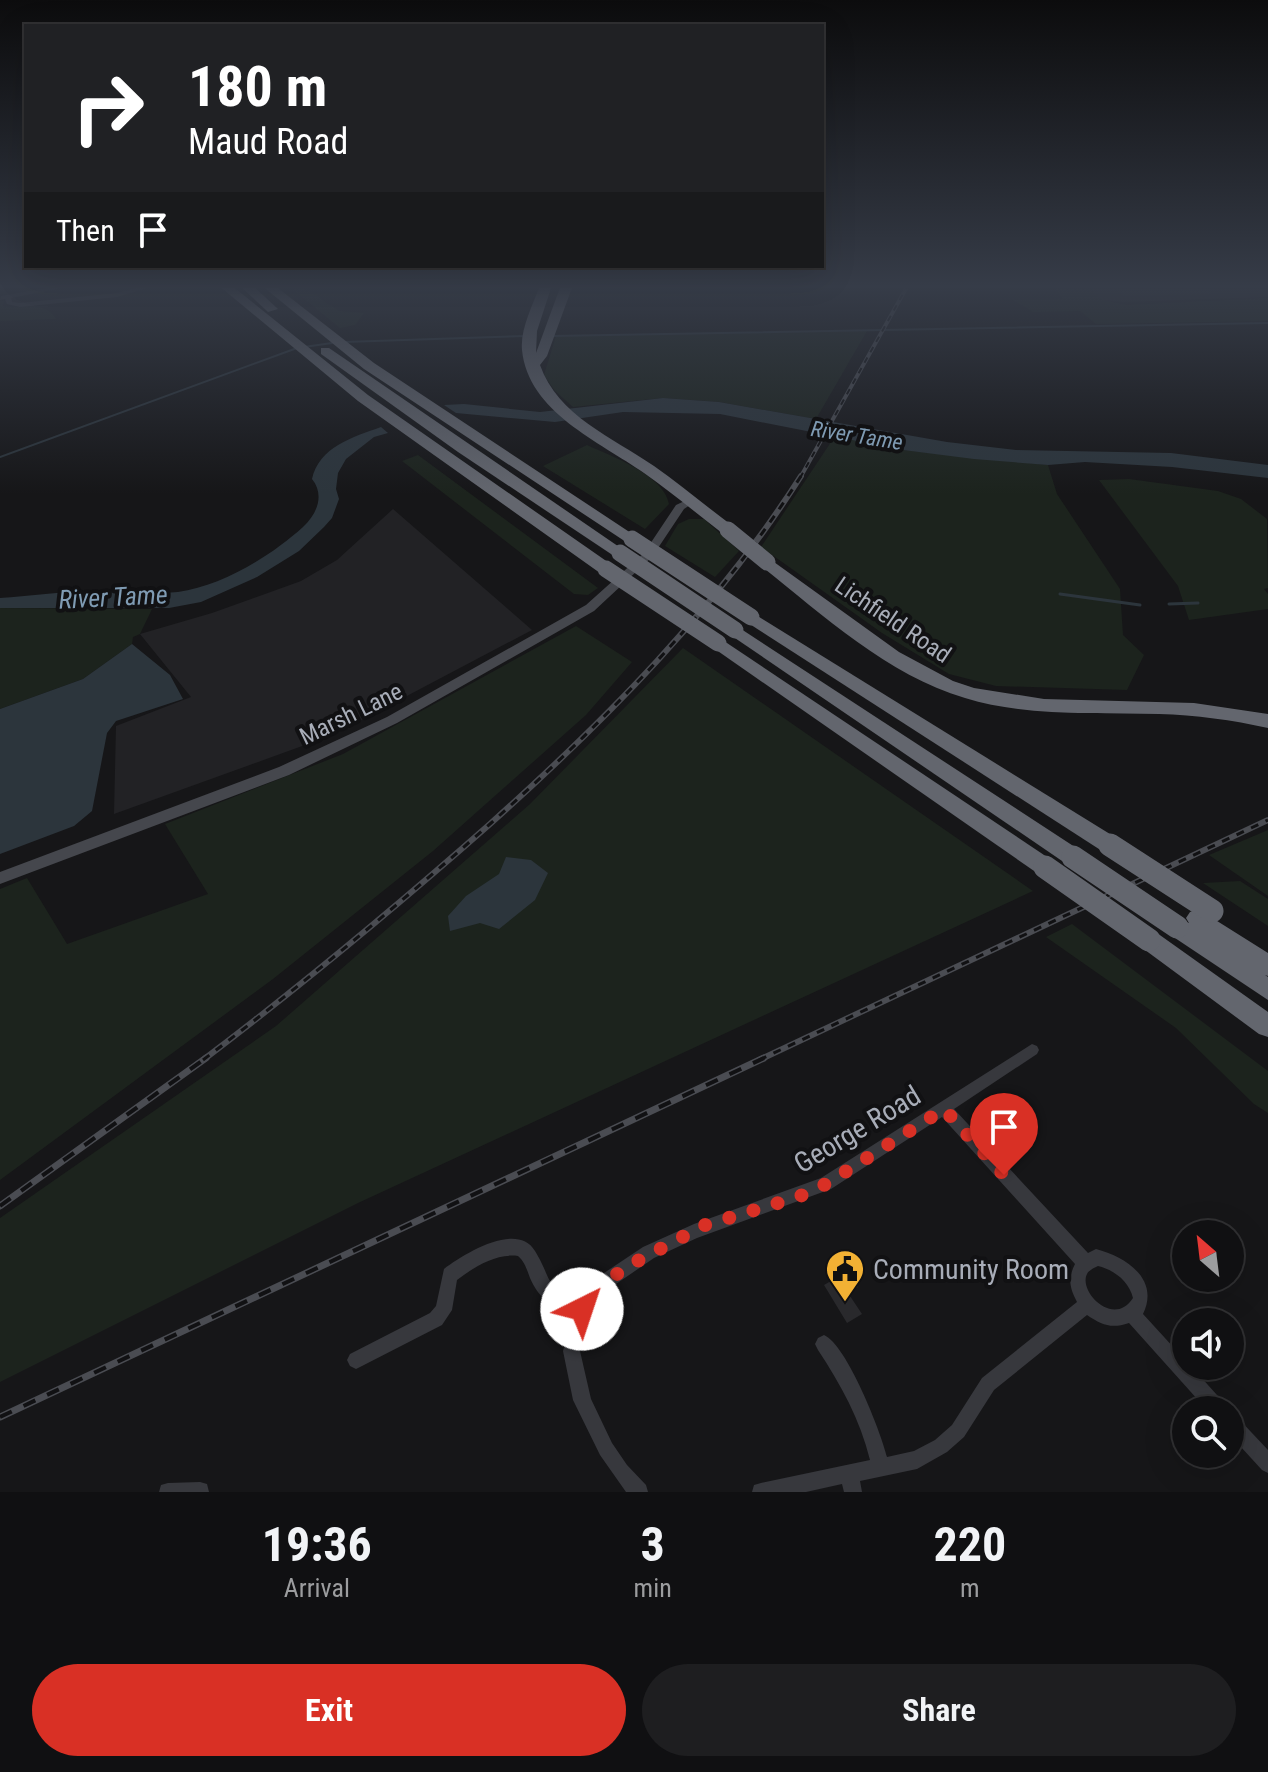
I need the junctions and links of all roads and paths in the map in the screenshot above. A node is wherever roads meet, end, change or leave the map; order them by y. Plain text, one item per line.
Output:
1 (308, 355) edge
2 (318, 355) edge
3 (353, 355) edge
4 (530, 355) edge
5 (541, 355) edge
6 (536, 362) junction
7 (695, 504) junction
8 (1268, 721) edge
9 (0, 878) edge
10 (1196, 919) junction
11 (1268, 949) edge
12 (1268, 966) edge
13 (1268, 990) edge
14 (1268, 1026) edge
15 (1032, 1050) dead end
16 (944, 1109) junction
17 (1084, 1261) junction
18 (1087, 1304) junction
19 (582, 1309) junction
20 (1132, 1314) junction
21 (824, 1344) dead end
22 (356, 1360) dead end
23 (1206, 1396) edge
24 (1244, 1437) edge
25 (1268, 1464) edge
26 (881, 1467) junction
27 (851, 1482) edge
28 (200, 1491) edge
29 (168, 1492) edge
30 (639, 1492) edge
31 (761, 1492) edge

1 - 14 highway, bridge
2 - 10 highway, bridge
3 - 10 highway, bridge
4 - 6 highway
5 - 6 highway
6 - 7 highway, Lichfield Road
7 - 8 highway, Lichfield Road, bridge
7 - 9 main road, Marsh Lane
10 - 11 highway
10 - 12 highway
10 - 13 highway
15 - 16 street, George Road
16 - 17 street
16 - 19 street, George Road
17 - 18 street
17 - 20 street
18 - 20 street
18 - 26 street
19 - 22 street
19 - 30 street, George Road
20 - 23 street
21 - 26 street
24 - 25 street
26 - 27 street
27 - 31 street
28 - 29 street

